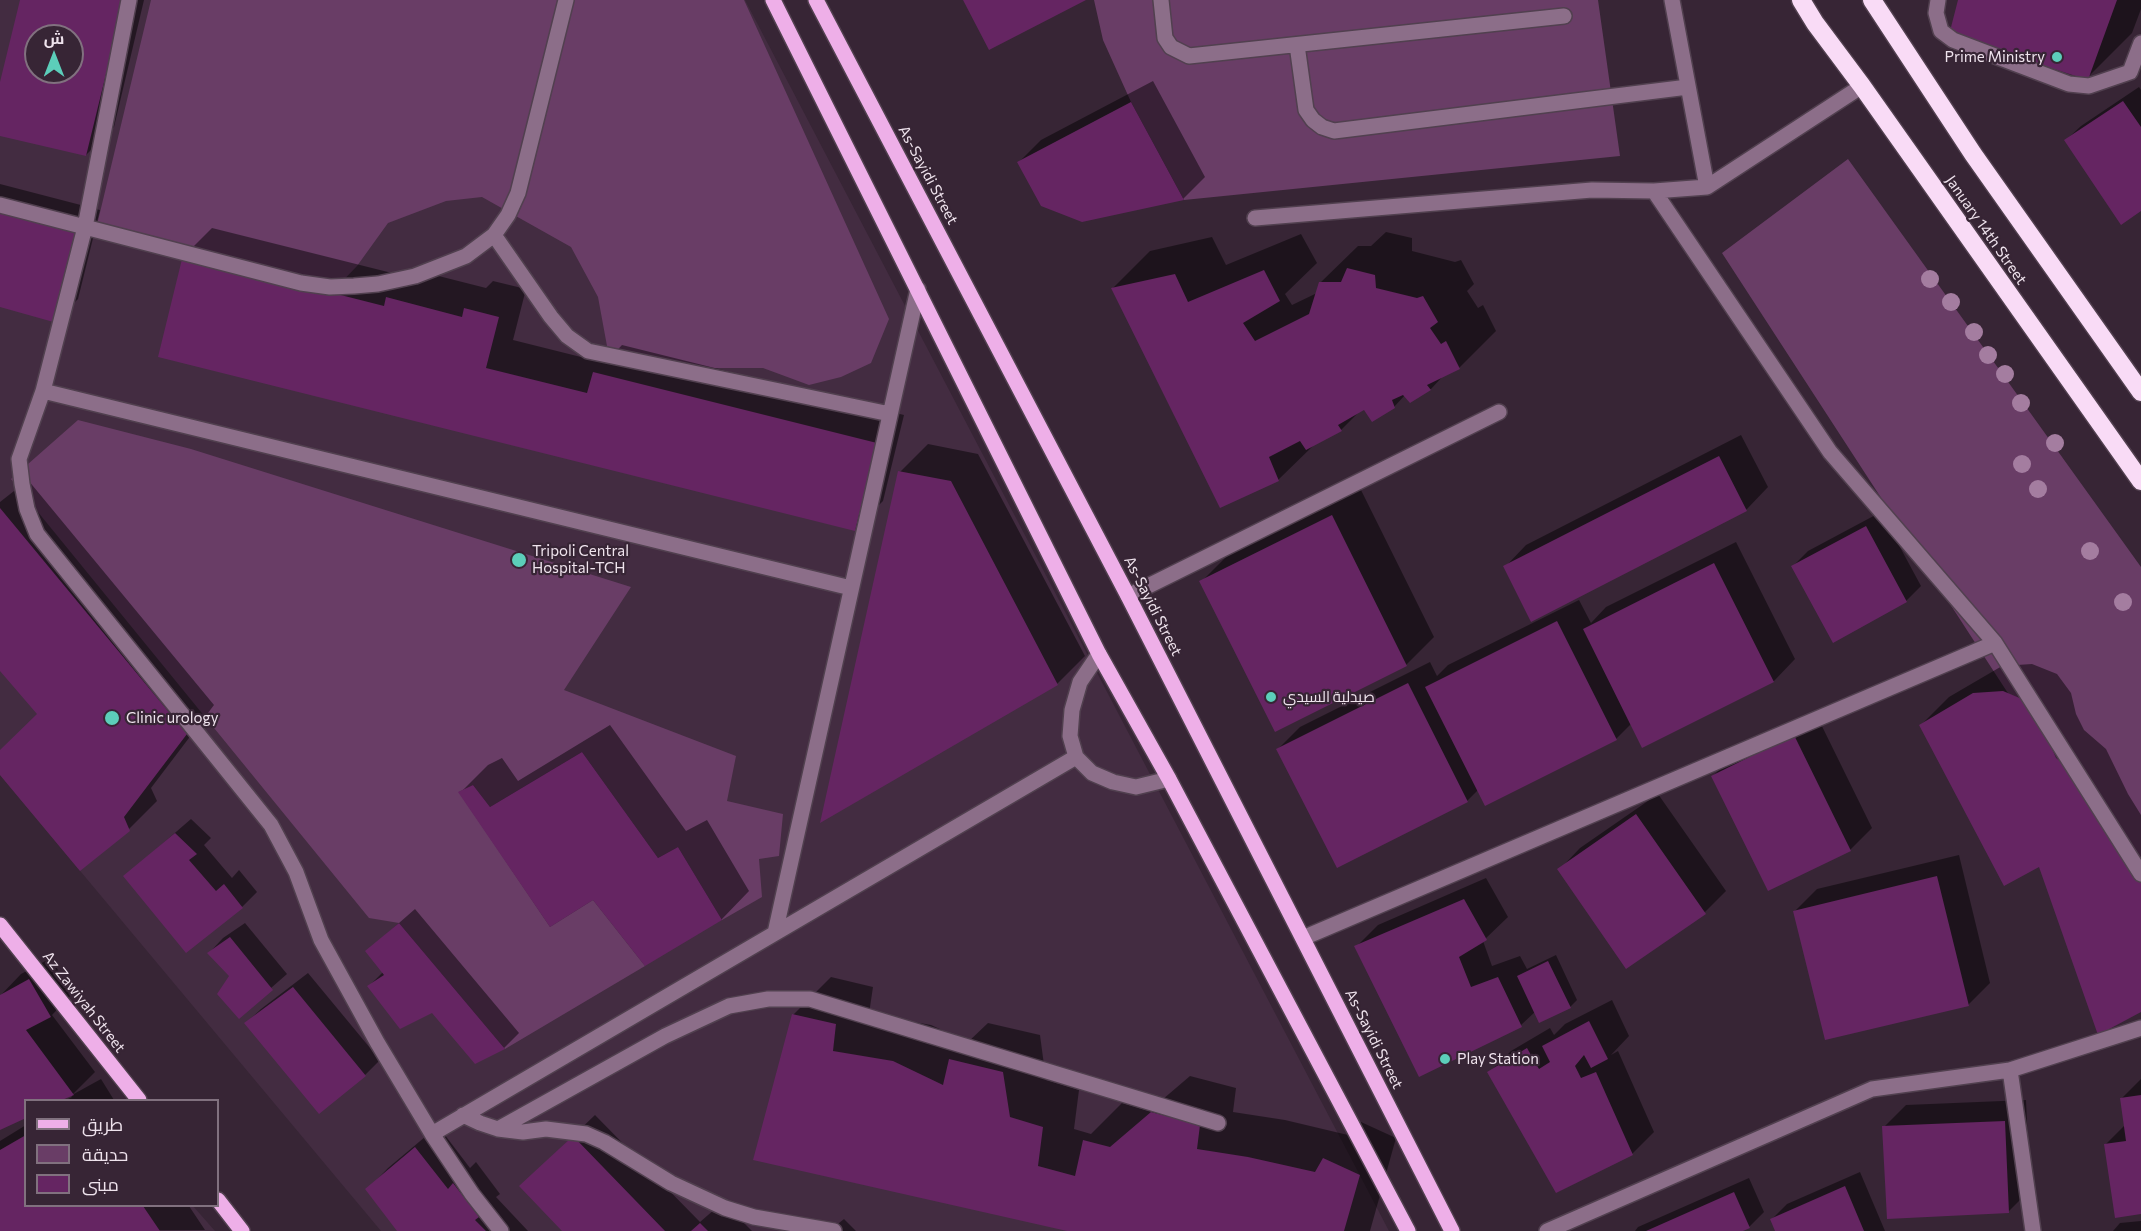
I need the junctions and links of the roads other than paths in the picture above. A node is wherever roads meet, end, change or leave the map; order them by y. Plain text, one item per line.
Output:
1 (129, 0) edge
2 (566, 0) edge
3 (773, 0) edge
4 (816, 0) edge
5 (1161, 0) edge
6 (1672, 0) edge
7 (1801, 0) edge
8 (1872, 0) edge
9 (1938, 0) edge
10 (1564, 16) dead end
11 (2141, 44) edge
12 (1297, 45) junction
13 (1862, 86) junction
14 (1688, 87) junction
15 (1707, 187) junction
16 (1654, 190) junction
17 (0, 204) edge
18 (1255, 218) dead end
19 (85, 227) junction
20 (494, 235) junction
21 (918, 289) junction
22 (43, 391) junction
23 (2141, 392) edge
24 (1499, 412) dead end
25 (890, 414) junction
26 (2141, 481) edge
27 (851, 588) junction
28 (1128, 596) junction
29 (1995, 643) junction
30 (1099, 654) junction
31 (1076, 757) junction
32 (1169, 779) junction
33 (2141, 873) edge
34 (0, 925) edge
35 (775, 933) junction
36 (1303, 938) junction
37 (2141, 1028) edge
38 (2010, 1070) junction
39 (137, 1099) edge
40 (463, 1114) junction
41 (1218, 1123) dead end
42 (498, 1130) junction
43 (432, 1134) junction
44 (219, 1201) edge
45 (242, 1231) edge
46 (501, 1231) edge
47 (834, 1231) edge
48 (1408, 1231) edge
49 (1452, 1231) edge
50 (1547, 1231) edge
51 (2033, 1231) edge

1 - 19 street
2 - 20 street
3 - 21 main road
4 - 28 main road, As-Sayidi Street
5 - 12 street
6 - 14 street
7 - 13 highway, January 14th Street
8 - 23 highway
9 - 11 street
10 - 12 street
12 - 14 street
13 - 15 street
13 - 26 highway, January 14th Street
14 - 15 street
15 - 16 street
16 - 18 street
16 - 29 street
17 - 19 street
19 - 20 street
19 - 22 street
20 - 25 street
21 - 25 street
21 - 30 main road
22 - 27 street
22 - 43 street
24 - 28 street
25 - 27 street
27 - 35 street
28 - 36 main road, As-Sayidi Street
29 - 33 street
29 - 36 street
30 - 31 street
30 - 32 main road
31 - 32 street
31 - 35 street
32 - 48 main road
34 - 39 main road, Az Zawiyah Street
35 - 40 street
36 - 49 main road, As-Sayidi Street
37 - 38 street
38 - 50 street
38 - 51 street
40 - 42 street
40 - 43 street
41 - 42 street
42 - 47 street
43 - 46 street
44 - 45 main road

